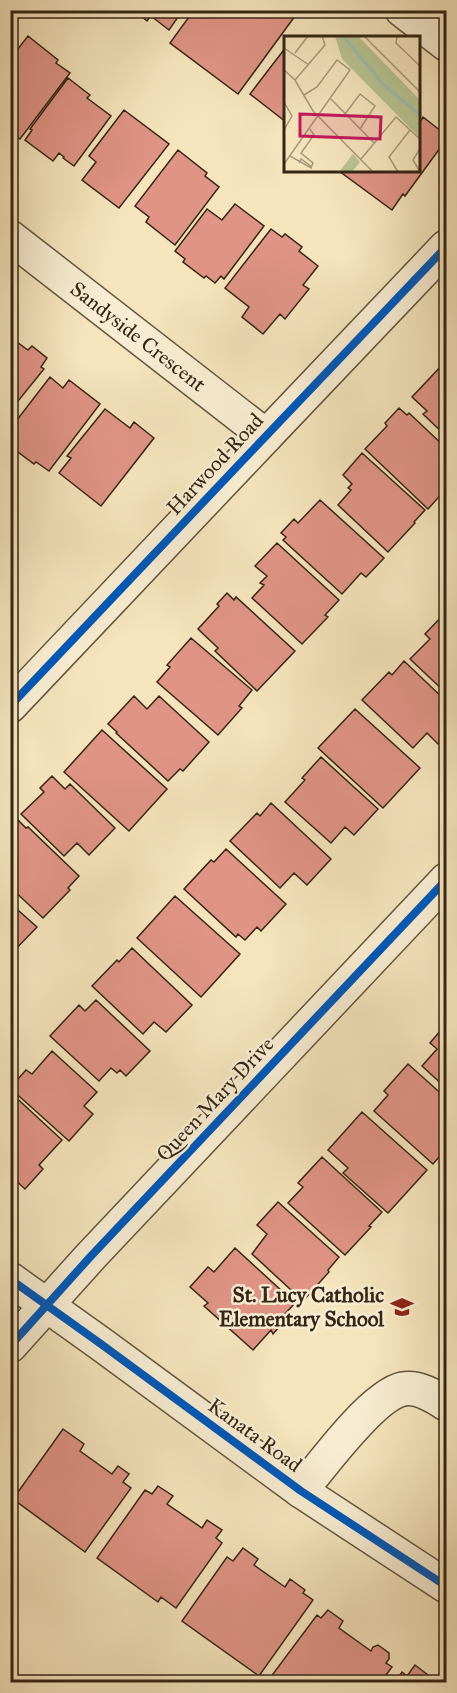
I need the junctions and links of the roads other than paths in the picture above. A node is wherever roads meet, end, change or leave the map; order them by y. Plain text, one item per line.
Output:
1 (402, 10) edge
2 (447, 44) edge
3 (10, 237) edge
4 (447, 248) edge
5 (266, 436) junction
6 (10, 706) edge
7 (447, 879) edge
8 (10, 1279) edge
9 (47, 1305) junction
10 (10, 1346) edge
11 (447, 1404) edge
12 (301, 1491) junction
13 (447, 1586) edge

1 - 2 street
3 - 5 street, Sandyside Crescent
4 - 5 street, Harwood Road
5 - 6 street, Harwood Road
7 - 9 street, Queen Mary Drive
8 - 9 street, Kanata Road
9 - 10 street, Queen Mary Drive
9 - 12 street, Kanata Road
11 - 12 street
12 - 13 street, Kanata Road

